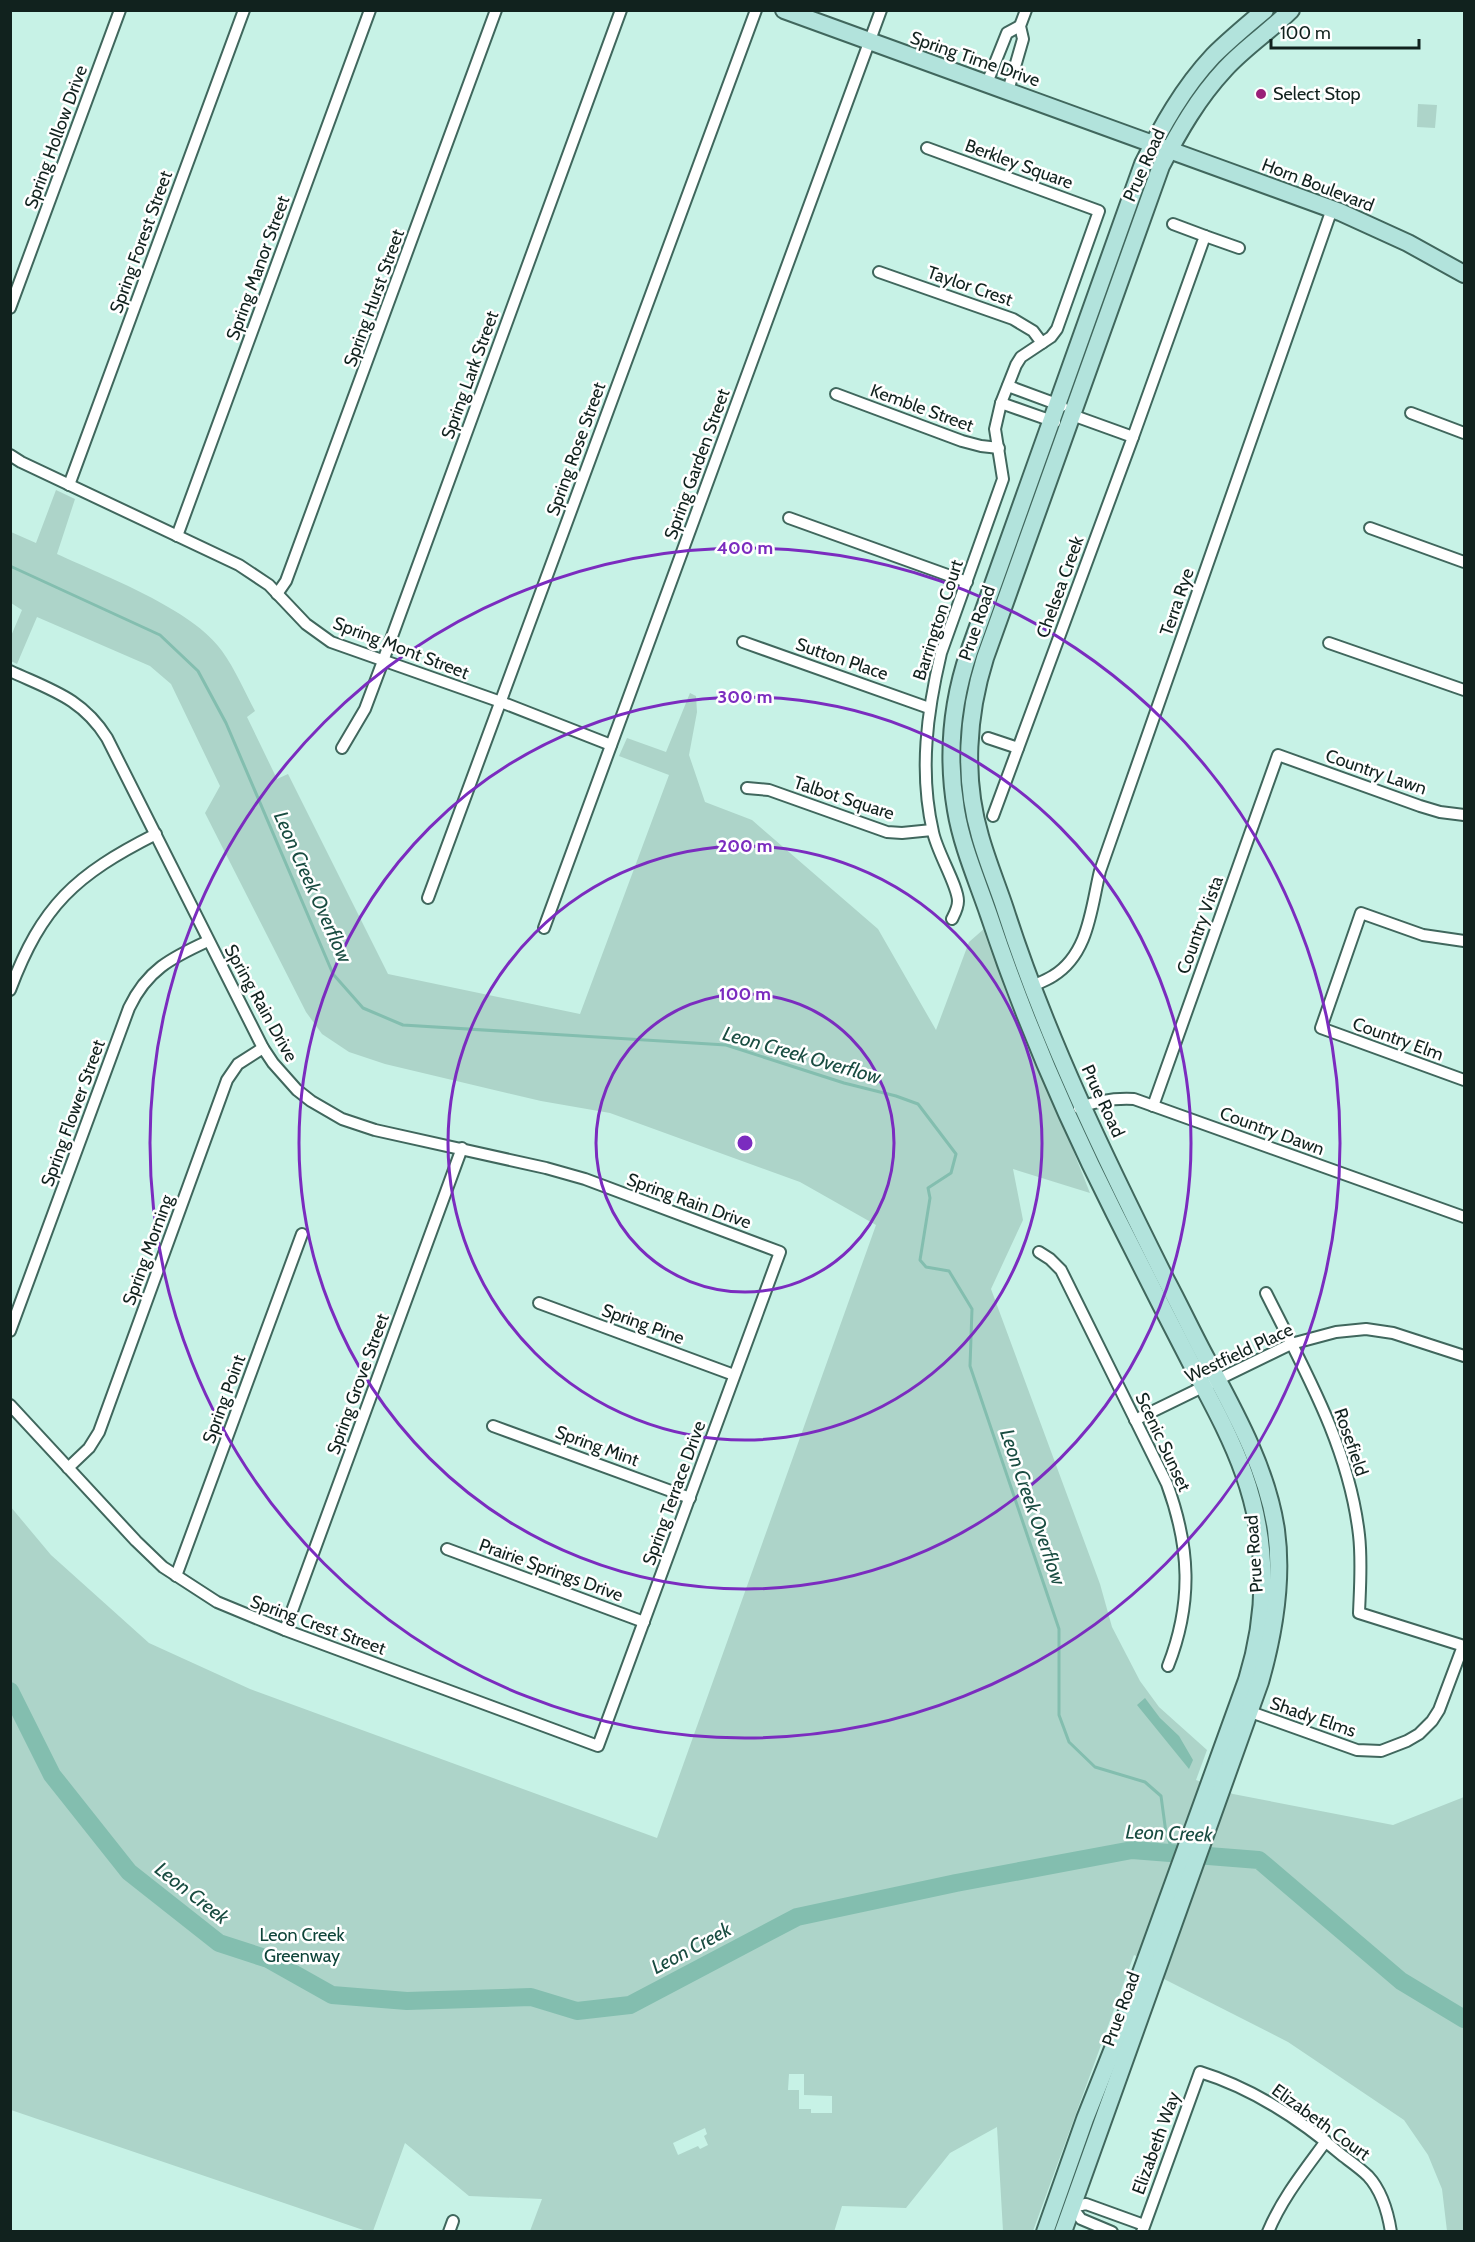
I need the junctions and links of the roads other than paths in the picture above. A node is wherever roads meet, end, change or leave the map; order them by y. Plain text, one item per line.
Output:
1 (120, 10) edge
2 (244, 10) edge
3 (370, 10) edge
4 (496, 10) edge
5 (621, 10) edge
6 (756, 10) edge
7 (784, 10) edge
8 (881, 10) edge
9 (1026, 10) edge
10 (1265, 10) edge
11 (1291, 10) edge
12 (1020, 26) junction
13 (869, 41) junction
14 (1000, 48) junction
15 (1019, 55) junction
16 (987, 83) junction
17 (1008, 91) junction
18 (1152, 145) junction
19 (927, 148) dead end
20 (1168, 151) junction
21 (1332, 209) junction
22 (1099, 211) joint
23 (1173, 224) dead end
24 (1205, 236) junction
25 (1239, 248) dead end
26 (879, 272) dead end
27 (1464, 274) edge
28 (10, 308) edge
29 (1042, 343) junction
30 (1008, 386) junction
31 (836, 394) dead end
32 (1034, 396) junction
33 (1001, 403) junction
34 (1028, 412) junction
35 (1411, 413) dead end
36 (1068, 414) junction
37 (1051, 421) junction
38 (1464, 433) edge
39 (1133, 437) junction
40 (999, 448) junction
41 (10, 455) edge
42 (69, 485) junction
43 (789, 518) dead end
44 (1370, 528) dead end
45 (177, 536) junction
46 (1464, 562) edge
47 (967, 582) junction
48 (277, 594) junction
49 (743, 642) dead end
50 (1329, 643) dead end
51 (383, 661) junction
52 (963, 669) junction
53 (10, 671) edge
54 (980, 674) junction
55 (1464, 690) edge
56 (501, 702) junction
57 (929, 708) junction
58 (988, 738) dead end
59 (611, 746) junction
60 (342, 748) dead end
61 (1018, 748) junction
62 (1278, 755) joint
63 (747, 788) dead end
64 (1464, 815) edge
65 (993, 816) dead end
66 (932, 830) junction
67 (156, 834) junction
68 (428, 898) dead end
69 (952, 919) dead end
70 (544, 928) dead end
71 (208, 940) junction
72 (1464, 941) edge
73 (1032, 986) junction
74 (10, 990) edge
75 (263, 1048) junction
76 (1464, 1080) edge
77 (1153, 1106) junction
78 (1075, 1110) junction
79 (462, 1148) junction
80 (1464, 1217) edge
81 (302, 1234) dead end
82 (780, 1252) joint
83 (1039, 1252) dead end
84 (1266, 1293) dead end
85 (539, 1303) dead end
86 (10, 1331) edge
87 (1291, 1344) junction
88 (1464, 1356) edge
89 (734, 1376) junction
90 (1211, 1384) junction
91 (10, 1405) edge
92 (1135, 1420) junction
93 (493, 1426) dead end
94 (68, 1468) junction
95 (690, 1498) junction
96 (447, 1548) dead end
97 (176, 1576) junction
98 (644, 1622) junction
99 (285, 1630) junction
100 (1464, 1646) edge
101 (1168, 1666) dead end
102 (1244, 1710) junction
103 (598, 1746) joint
104 (1150, 1969) junction
105 (1200, 2072) joint
106 (1326, 2141) junction
107 (1057, 2197) junction
108 (1072, 2207) junction
109 (1143, 2228) edge
110 (1045, 2232) edge
111 (1063, 2232) edge
112 (1112, 2232) edge
113 (1268, 2232) edge
114 (1391, 2232) edge

1 - 28 street, Spring Hollow Drive
2 - 42 street, Spring Forest Street
3 - 45 street, Spring Manor Street
4 - 48 street, Spring Hurst Street
5 - 51 street, Spring Lark Street
6 - 56 street, Spring Rose Street
7 - 13 main road, Spring Time Drive
8 - 13 street, Spring Garden Street
9 - 12 street
10 - 18 main road, Prue Road
11 - 20 main road, Prue Road
12 - 14 street
12 - 15 street
13 - 16 main road, Spring Time Drive
13 - 59 street, Spring Garden Street
14 - 15 street
14 - 16 street
15 - 17 street
16 - 17 main road, Spring Time Drive
17 - 18 main road, Spring Time Drive
18 - 20 main road, Horn Boulevard
18 - 36 main road, Prue Road
19 - 22 street, Berkley Square
20 - 21 main road, Horn Boulevard
20 - 36 main road, Prue Road
21 - 27 main road, Horn Boulevard
21 - 73 street, Terra Rye
22 - 29 street, Barrington Court
23 - 24 street
24 - 25 street
24 - 39 street, Chelsea Creek
26 - 29 street, Taylor Crest
29 - 30 street, Barrington Court
30 - 32 street
30 - 33 street, Barrington Court
31 - 40 street, Kemble Street
32 - 34 street
32 - 36 street
33 - 34 street
33 - 40 street, Barrington Court
34 - 37 street
35 - 38 street
36 - 37 main road, Prue Road
36 - 39 street
36 - 54 main road, Prue Road
37 - 52 main road, Prue Road
39 - 61 street, Chelsea Creek
40 - 47 street, Barrington Court
41 - 42 street, Spring Mont Street
42 - 45 street, Spring Mont Street
43 - 47 street
44 - 46 street
45 - 48 street, Spring Mont Street
47 - 57 street, Barrington Court
48 - 51 street, Spring Mont Street
49 - 57 street, Sutton Place
50 - 55 street
51 - 56 street, Spring Mont Street
51 - 60 street, Spring Lark Street
52 - 54 main road
52 - 78 main road, Prue Road
53 - 67 street, Spring Rain Drive
54 - 73 main road, Prue Road
56 - 59 street, Spring Mont Street
56 - 68 street, Spring Rose Street
57 - 66 street, Barrington Court
58 - 61 street
59 - 70 street, Spring Garden Street
61 - 65 street, Chelsea Creek
62 - 64 street, Country Lawn
62 - 77 street, Country Vista
63 - 66 street, Talbot Square
66 - 69 street, Barrington Court
67 - 71 street, Spring Rain Drive
67 - 74 street
71 - 75 street, Spring Rain Drive
71 - 86 street, Spring Flower Street
72 - 76 street, Country Elm
73 - 78 main road, Prue Road
75 - 79 street, Spring Rain Drive
75 - 94 street, Spring Morning
77 - 78 street, Country Dawn
77 - 80 street, Country Dawn
78 - 90 main road, Prue Road
79 - 82 street, Spring Rain Drive
79 - 99 street, Spring Grove Street
81 - 97 street, Spring Point
82 - 89 street, Spring Terrace Drive
83 - 92 street, Scenic Sunset
84 - 87 street, Rosefield
85 - 89 street, Spring Pine
87 - 88 street, Westfield Place
87 - 90 street, Westfield Place
87 - 100 street, Rosefield
89 - 95 street, Spring Terrace Drive
90 - 92 street, Westfield Place
90 - 102 main road, Prue Road
91 - 94 street, Spring Crest Street
92 - 101 street, Scenic Sunset
93 - 95 street, Spring Mint
94 - 97 street, Spring Crest Street
95 - 98 street, Spring Terrace Drive
96 - 98 street, Prairie Springs Drive
97 - 99 street, Spring Crest Street
98 - 103 street, Spring Terrace Drive
99 - 103 street, Spring Crest Street
100 - 102 street, Shady Elms
102 - 104 main road, Prue Road
104 - 107 main road, Prue Road
104 - 108 main road, Prue Road
105 - 106 street, Elizabeth Court
105 - 109 street, Elizabeth Way
106 - 113 street
106 - 114 street, Elizabeth Court
107 - 108 street, Elizabeth Way
107 - 110 main road, Prue Road
108 - 109 street, Elizabeth Way
108 - 111 main road, Prue Road
108 - 112 street, Elizabeth Way

